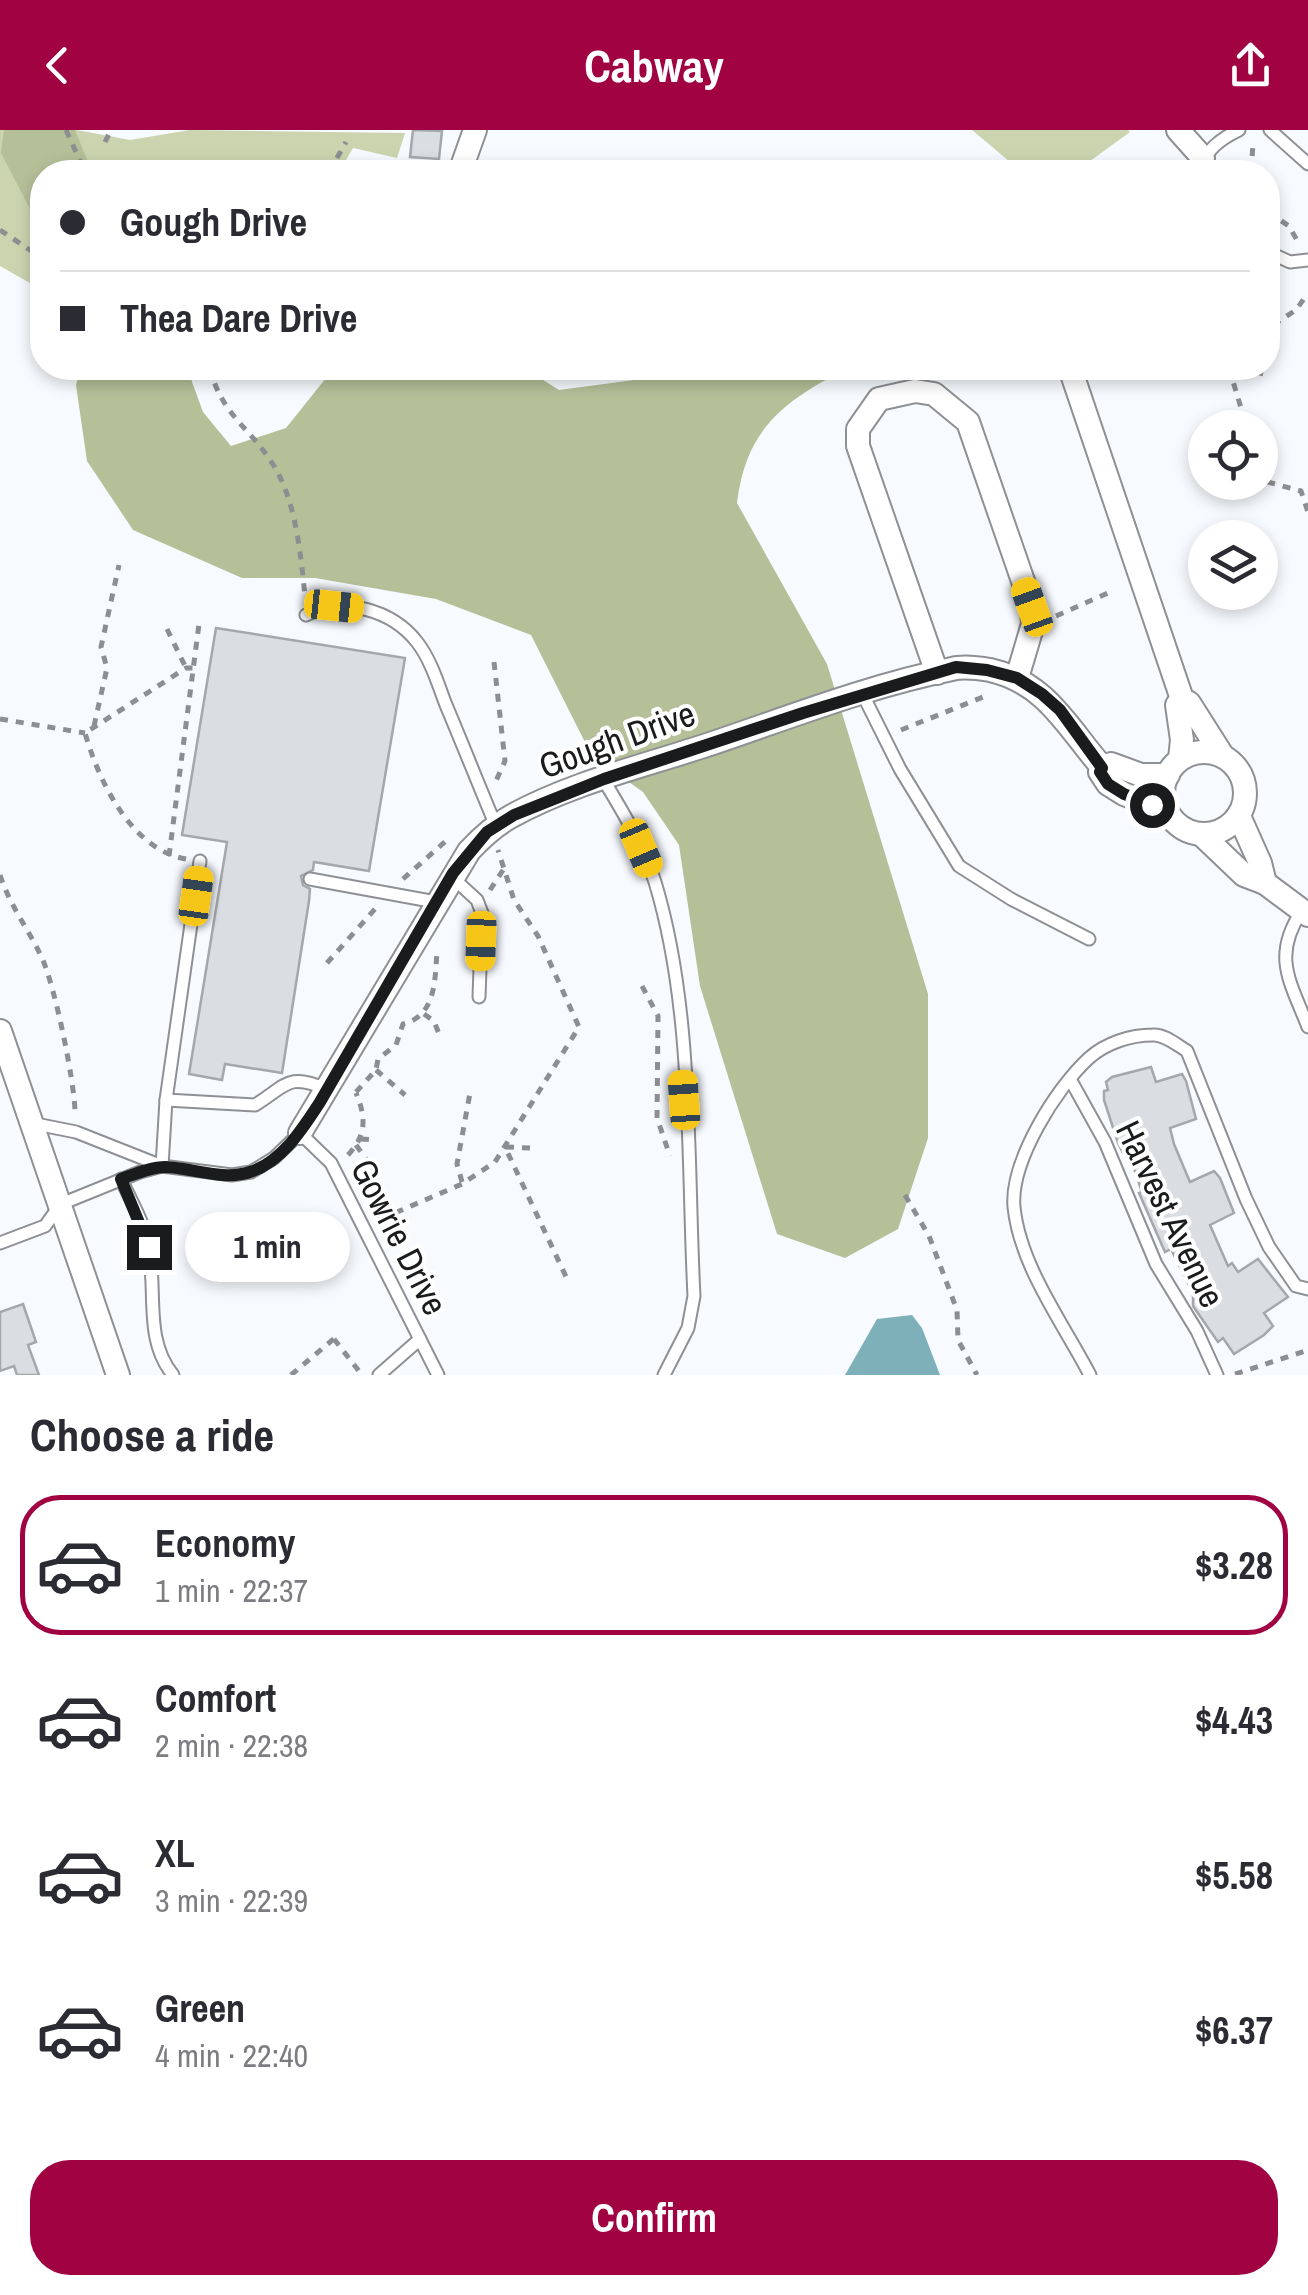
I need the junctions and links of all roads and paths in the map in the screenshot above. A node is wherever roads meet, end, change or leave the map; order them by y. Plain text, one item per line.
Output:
1 (66, 130) edge
2 (111, 130) edge
3 (475, 130) edge
4 (1178, 130) edge
5 (1240, 130) edge
6 (1270, 130) edge
7 (106, 142) dead end
8 (346, 142) dead end
9 (1253, 144) dead end
10 (80, 160) edge
11 (336, 160) edge
12 (464, 160) edge
13 (1193, 160) edge
14 (1204, 160) edge
15 (1252, 160) edge
16 (1308, 164) edge
17 (1280, 220) edge
18 (0, 230) edge
19 (1298, 242) dead end
20 (30, 250) edge
21 (1280, 257) edge
22 (1308, 260) edge
23 (1308, 293) edge
24 (1280, 321) edge
25 (214, 380) edge
26 (1074, 380) edge
27 (1232, 380) edge
28 (1242, 410) edge
29 (1278, 484) edge
30 (1308, 512) edge
31 (120, 565) dead end
32 (1108, 594) dead end
33 (306, 615) joint
34 (1044, 615) dead end
35 (199, 624) dead end
36 (167, 628) dead end
37 (494, 662) dead end
38 (189, 668) junction
39 (937, 673) junction
40 (1017, 678) junction
41 (996, 694) dead end
42 (864, 695) junction
43 (1182, 700) junction
44 (0, 719) edge
45 (94, 727) junction
46 (901, 730) dead end
47 (85, 734) junction
48 (1222, 755) junction
49 (1174, 767) junction
50 (1102, 768) junction
51 (604, 779) junction
52 (483, 794) junction
53 (1167, 810) junction
54 (1238, 816) junction
55 (496, 826) junction
56 (1201, 834) junction
57 (200, 861) dead end
58 (504, 867) dead end
59 (0, 875) edge
60 (451, 876) junction
61 (310, 880) dead end
62 (1265, 883) junction
63 (478, 900) junction
64 (436, 902) junction
65 (1304, 913) edge
66 (1089, 940) dead end
67 (438, 942) dead end
68 (642, 986) dead end
69 (479, 998) dead end
70 (424, 1014) junction
71 (1308, 1027) edge
72 (0, 1031) edge
73 (441, 1039) dead end
74 (4, 1060) edge
75 (376, 1070) junction
76 (1070, 1079) junction
77 (333, 1081) junction
78 (356, 1092) junction
79 (470, 1093) dead end
80 (405, 1095) dead end
81 (166, 1100) junction
82 (75, 1110) dead end
83 (31, 1123) junction
84 (300, 1133) junction
85 (374, 1140) dead end
86 (359, 1142) junction
87 (530, 1148) dead end
88 (162, 1166) junction
89 (333, 1167) junction
90 (372, 1167) dead end
91 (671, 1170) dead end
92 (121, 1179) junction
93 (462, 1184) dead end
94 (905, 1195) dead end
95 (61, 1204) junction
96 (0, 1244) edge
97 (570, 1283) dead end
98 (1308, 1289) edge
99 (420, 1339) junction
100 (1308, 1350) edge
101 (118, 1375) edge
102 (173, 1375) edge
103 (291, 1375) edge
104 (362, 1375) edge
105 (379, 1375) edge
106 (438, 1375) edge
107 (664, 1375) edge
108 (977, 1375) edge
109 (1090, 1375) edge
110 (1218, 1375) edge
111 (1230, 1375) edge

1 - 10 path
2 - 7 path
3 - 12 street
4 - 13 street
5 - 14 lane
6 - 16 lane
8 - 11 path
9 - 15 path
17 - 19 path
18 - 20 path
21 - 22 lane
23 - 24 path
25 - 33 path
26 - 43 street
27 - 28 path
29 - 30 path
31 - 45 path
32 - 34 path
33 - 52 lane
35 - 38 path
36 - 38 path
37 - 52 path
38 - 45 path
38 - 47 path
39 - 40 street, Gough Drive
39 - 40 street
39 - 42 street, Gough Drive
40 - 50 street, Gough Drive
41 - 46 path
42 - 51 street, Gough Drive
42 - 66 lane
43 - 48 street
43 - 49 street
44 - 47 path
45 - 47 path
48 - 49 street
48 - 54 street
49 - 50 street
49 - 53 street
50 - 53 street, Gough Drive
51 - 55 street, Gough Drive
51 - 107 lane
52 - 55 lane
53 - 56 street
54 - 56 street
54 - 62 street
55 - 60 street, Gough Drive
56 - 62 street
57 - 81 lane
58 - 63 path
59 - 82 path
60 - 63 lane
60 - 64 street, Gough Drive
61 - 64 lane
62 - 65 street
63 - 69 lane
64 - 77 street, Gough Drive
65 - 71 lane
67 - 70 path
68 - 91 path
70 - 73 path
70 - 75 path
72 - 74 street
74 - 83 street
75 - 78 path
75 - 80 path
76 - 98 lane
76 - 109 lane
76 - 110 lane, Harvest Avenue
77 - 78 path
77 - 81 lane
77 - 84 street, Gough Drive
78 - 86 path
79 - 93 path
81 - 88 lane
83 - 88 lane
83 - 95 street
84 - 88 lane, Gough Drive
84 - 89 lane, Gowrie Drive
85 - 86 path
86 - 89 path
86 - 90 path
87 - 97 path
88 - 92 lane, Gough Drive
89 - 99 lane, Gowrie Drive
92 - 95 lane, Gough Drive
92 - 102 lane
94 - 108 path
95 - 96 lane, Gough Drive
95 - 101 street
99 - 105 lane
99 - 106 lane, Gowrie Drive
100 - 111 path
103 - 104 path

